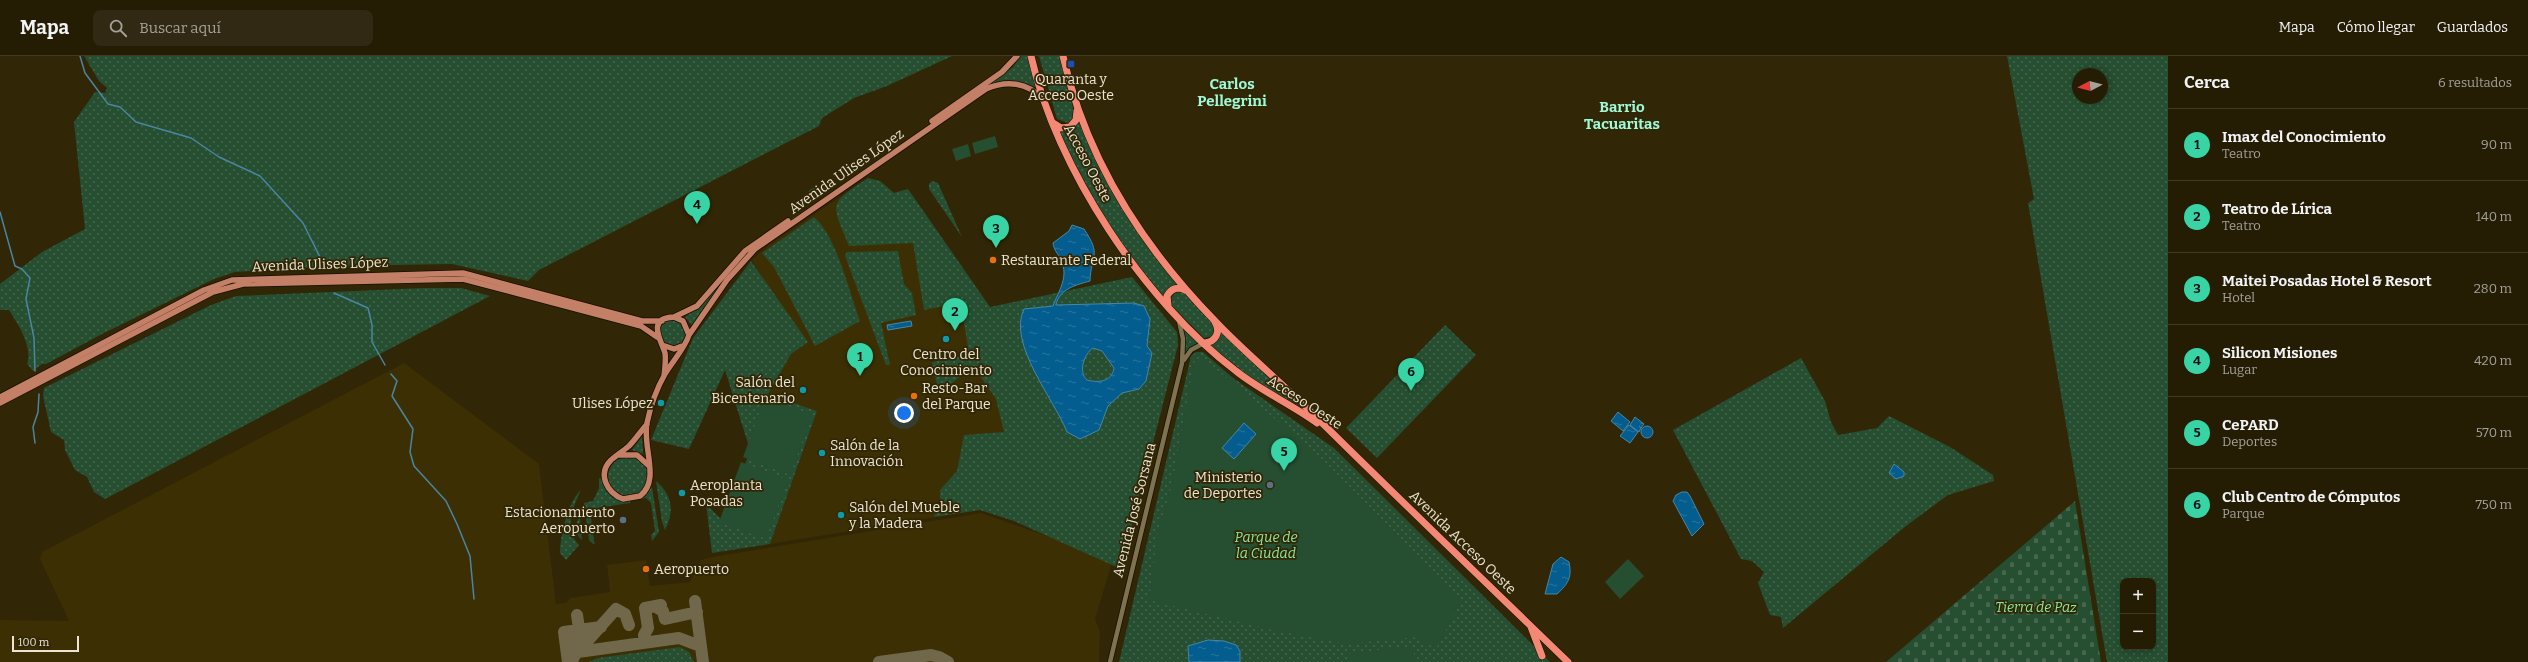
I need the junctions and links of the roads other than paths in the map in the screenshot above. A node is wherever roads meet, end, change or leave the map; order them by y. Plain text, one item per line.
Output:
1 (1017, 56) edge
2 (1031, 56) edge
3 (1063, 56) edge
4 (1045, 102) junction
5 (1076, 106) junction
6 (1050, 120) junction
7 (1185, 290) junction
8 (1169, 307) junction
9 (674, 317) junction
10 (1178, 317) junction
11 (662, 321) junction
12 (1214, 321) junction
13 (688, 334) junction
14 (657, 337) junction
15 (660, 343) junction
16 (1204, 343) junction
17 (683, 345) junction
18 (1182, 364) junction
19 (664, 376) junction
20 (0, 397) edge
21 (0, 403) edge
22 (647, 424) junction
23 (1340, 440) junction
24 (618, 455) junction
25 (649, 467) junction
26 (1530, 625) junction
27 (1542, 656) dead end
28 (1110, 662) edge
29 (1568, 662) edge

1 - 9 main road, Avenida Ulises López
2 - 4 highway, Acceso Oeste
3 - 5 highway, Acceso Oeste
4 - 6 highway, Acceso Oeste
4 - 13 main road, Avenida Ulises López
5 - 6 highway
5 - 7 highway, Acceso Oeste
6 - 8 highway, Acceso Oeste
7 - 8 highway
7 - 12 highway, Acceso Oeste
8 - 10 highway, Acceso Oeste
9 - 11 main road
9 - 13 main road
10 - 16 highway, Acceso Oeste
10 - 18 street, Avenida José Sorsana
11 - 14 main road
11 - 20 main road, Avenida Ulises López
12 - 16 highway
12 - 23 highway, Acceso Oeste
13 - 17 main road
14 - 15 main road
14 - 21 main road, Avenida Ulises López
15 - 17 main road
15 - 19 main road
16 - 18 street, Avenida José Sorsana
16 - 23 highway, Acceso Oeste
17 - 19 main road
18 - 28 street, Avenida José Sorsana
19 - 22 main road
22 - 24 main road
22 - 25 main road
23 - 26 highway, Avenida Acceso Oeste
24 - 25 main road
24 - 25 main road
26 - 27 highway
26 - 29 highway, Avenida Acceso Oeste

